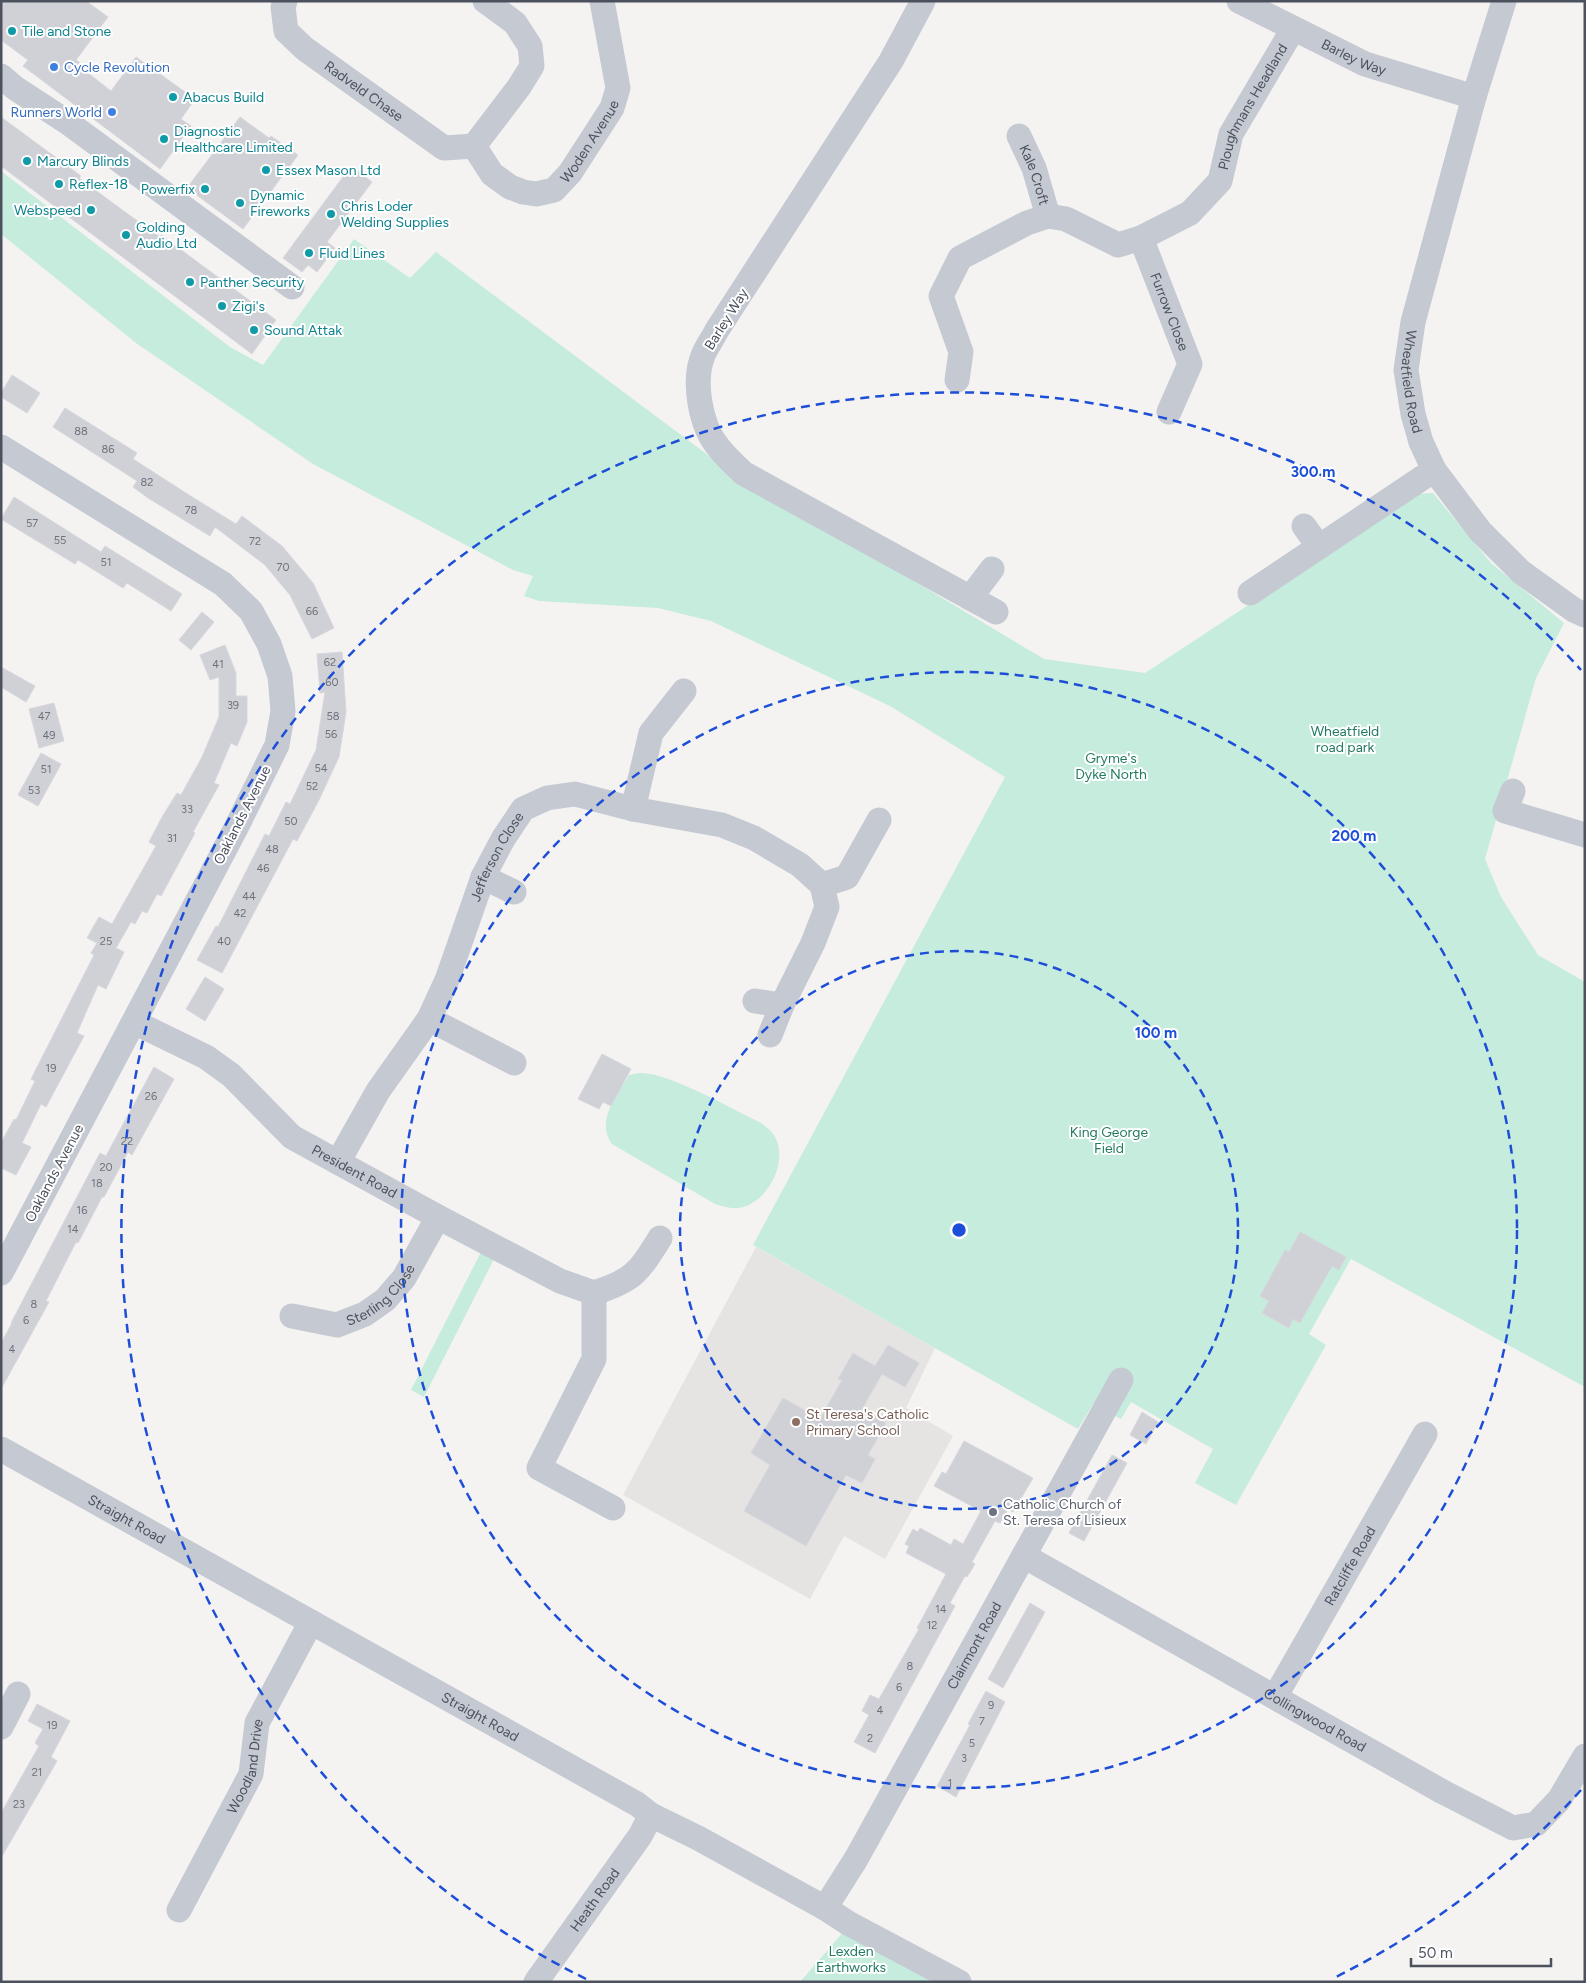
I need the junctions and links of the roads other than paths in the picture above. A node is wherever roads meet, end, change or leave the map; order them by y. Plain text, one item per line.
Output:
1 (285, 1) edge
2 (485, 1) edge
3 (602, 1) edge
4 (923, 1) edge
5 (1240, 1) edge
6 (1504, 1) edge
7 (1293, 29) junction
8 (1, 76) edge
9 (1474, 97) junction
10 (1019, 136) dead end
11 (474, 146) junction
12 (1048, 216) junction
13 (1141, 238) junction
14 (292, 287) dead end
15 (957, 380) dead end
16 (1169, 412) dead end
17 (1, 447) edge
18 (1434, 470) junction
19 (1304, 526) dead end
20 (1319, 547) junction
21 (992, 569) dead end
22 (1250, 593) dead end
23 (970, 598) junction
24 (996, 612) dead end
25 (1585, 615) edge
26 (684, 691) dead end
27 (1509, 801) dead end
28 (632, 809) junction
29 (879, 820) dead end
30 (1585, 835) edge
31 (483, 877) junction
32 (822, 885) junction
33 (514, 892) dead end
34 (755, 1000) dead end
35 (782, 1005) junction
36 (429, 1019) junction
37 (134, 1022) junction
38 (770, 1034) dead end
39 (514, 1063) dead end
40 (338, 1162) junction
41 (438, 1217) junction
42 (660, 1238) dead end
43 (1, 1273) edge
44 (594, 1293) junction
45 (292, 1316) dead end
46 (1121, 1380) dead end
47 (1425, 1434) dead end
48 (1, 1449) edge
49 (613, 1508) dead end
50 (1024, 1556) junction
51 (311, 1622) junction
52 (18, 1694) dead end
53 (1275, 1697) junction
54 (1, 1727) edge
55 (1585, 1756) edge
56 (651, 1814) junction
57 (825, 1908) junction
58 (179, 1910) dead end
59 (536, 1982) edge
60 (959, 1982) edge

1 - 11 street, Radveld Chase
2 - 11 street
3 - 11 street, Woden Avenue
4 - 23 street, Barley Way
5 - 7 street, Barley Way
6 - 9 street, Wheatfield Road
7 - 9 street, Barley Way
7 - 13 street, Ploughmans Headland
8 - 14 street
9 - 18 street, Wheatfield Road
10 - 12 street, Kale Croft
12 - 13 street, Ploughmans Headland
12 - 15 street
13 - 16 street, Furrow Close
17 - 37 street, Oaklands Avenue
18 - 20 street
18 - 25 street, Wheatfield Road
19 - 20 street
20 - 22 street
21 - 23 street
23 - 24 street, Barley Way
26 - 28 street
27 - 30 street
28 - 31 street, Jefferson Close
28 - 32 street, Jefferson Close
29 - 32 street
31 - 33 street
31 - 36 street, Jefferson Close
32 - 35 street
34 - 35 street
35 - 38 street
36 - 39 street
36 - 40 street, Jefferson Close
37 - 40 street, President Road
37 - 43 street, Oaklands Avenue
40 - 41 street, President Road
41 - 44 street, President Road
41 - 45 street, Sterling Close
42 - 44 street
44 - 49 street
46 - 50 street, Clairmont Road
47 - 53 street, Ratcliffe Road
48 - 51 street, Straight Road
50 - 53 street, Collingwood Road
50 - 57 street, Clairmont Road
51 - 56 street, Straight Road
51 - 58 street, Woodland Drive
52 - 54 street
53 - 55 street, Collingwood Road
56 - 57 street, Straight Road
56 - 59 street, Heath Road
57 - 60 street, Straight Road

